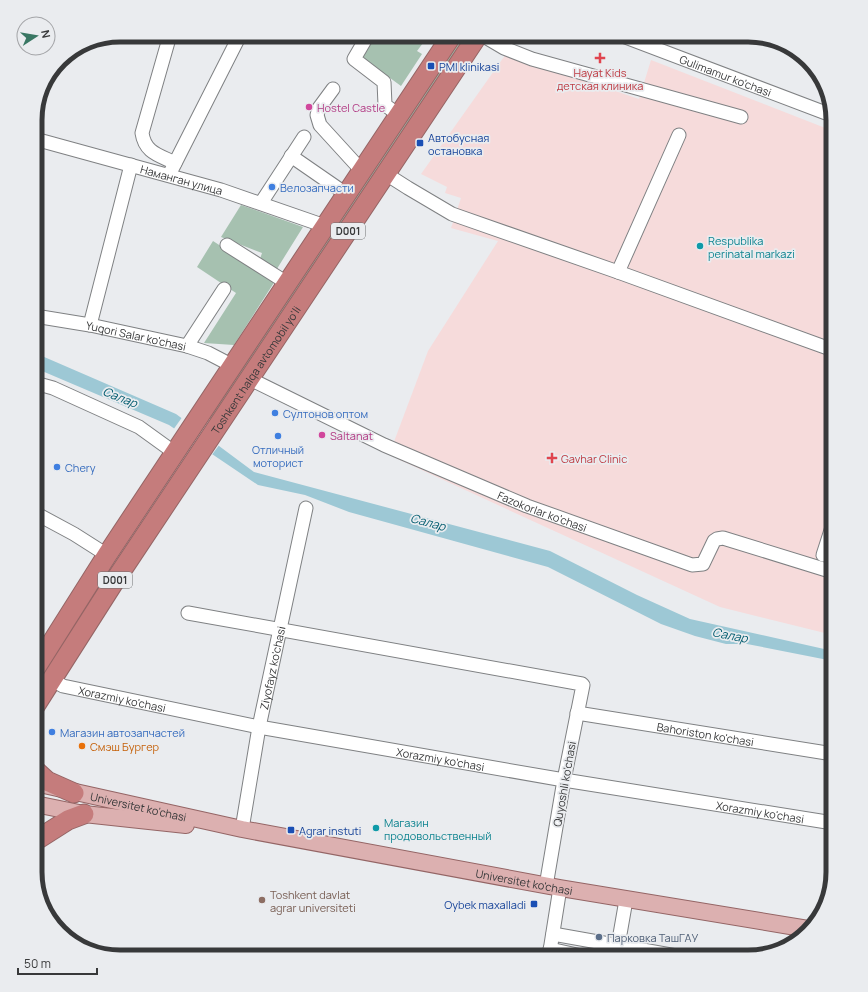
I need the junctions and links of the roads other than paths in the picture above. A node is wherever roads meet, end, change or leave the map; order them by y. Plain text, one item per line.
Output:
1 (168, 42) edge
2 (236, 42) edge
3 (364, 42) edge
4 (447, 42) edge
5 (473, 42) edge
6 (494, 42) edge
7 (638, 42) edge
8 (332, 89) dead end
9 (826, 113) edge
10 (399, 115) junction
11 (741, 117) dead end
12 (679, 135) dead end
13 (304, 137) dead end
14 (42, 141) edge
15 (291, 156) junction
16 (131, 165) junction
17 (172, 169) junction
18 (362, 171) junction
19 (386, 174) junction
20 (346, 194) junction
21 (261, 203) junction
22 (325, 226) junction
23 (226, 245) dead end
24 (618, 272) junction
25 (287, 284) junction
26 (224, 289) dead end
27 (42, 317) edge
28 (90, 325) junction
29 (187, 346) junction
30 (826, 347) edge
31 (233, 366) junction
32 (250, 379) junction
33 (42, 385) edge
34 (178, 448) junction
35 (306, 508) dead end
36 (42, 517) edge
37 (826, 546) edge
38 (107, 555) junction
39 (823, 555) dead end
40 (826, 570) edge
41 (188, 613) dead end
42 (280, 630) junction
43 (42, 658) edge
44 (52, 680) junction
45 (42, 695) edge
46 (577, 713) junction
47 (260, 727) junction
48 (826, 753) edge
49 (42, 776) edge
50 (564, 780) junction
51 (42, 785) edge
52 (74, 793) junction
53 (42, 805) edge
54 (84, 814) junction
55 (826, 822) edge
56 (242, 829) junction
57 (42, 837) edge
58 (553, 887) junction
59 (626, 900) junction
60 (802, 928) edge
61 (553, 934) junction
62 (550, 950) edge
63 (613, 950) edge
64 (617, 950) edge

1 - 17 street
2 - 17 street
3 - 10 street
4 - 10 highway, Toshkent halqa avtomobil yo'li / D001
5 - 19 highway, Toshkent halqa avtomobil yo'li / D001
6 - 11 street
7 - 9 street, Gulimamur ko'chasi
8 - 18 street
10 - 18 highway, Toshkent halqa avtomobil yo'li / D001
12 - 24 street
13 - 15 street
14 - 16 street, Наманган улица
15 - 20 street
15 - 21 street
16 - 17 street, Наманган улица
16 - 28 street
17 - 21 street, Наманган улица
18 - 20 highway, Toshkent halqa avtomobil yo'li / D001
19 - 24 street
19 - 32 highway, Toshkent halqa avtomobil yo'li / D001
20 - 22 highway, Toshkent halqa avtomobil yo'li / D001
21 - 22 street, Наманган улица
22 - 25 highway, Toshkent halqa avtomobil yo'li / D001
23 - 25 street
24 - 30 street
25 - 31 highway, Toshkent halqa avtomobil yo'li / D001
26 - 29 street
27 - 28 street, Yuqori Salar ko'chasi
28 - 29 street, Yuqori Salar ko'chasi
29 - 31 street, Yuqori Salar ko'chasi
31 - 34 highway, Toshkent halqa avtomobil yo'li / D001
32 - 40 street, Fazokorlar ko'chasi
32 - 44 highway, Toshkent halqa avtomobil yo'li / D001
33 - 34 street
34 - 38 highway, Toshkent halqa avtomobil yo'li / D001
35 - 42 street, Ziyofayz ko'chasi
36 - 38 street
37 - 39 street
38 - 43 highway, Toshkent halqa avtomobil yo'li / D001
41 - 42 street
42 - 46 street, Quyoshli ko'chasi
42 - 47 street, Ziyofayz ko'chasi
44 - 45 highway, Toshkent halqa avtomobil yo'li / D001
44 - 47 street, Xorazmiy ko'chasi
46 - 48 street, Bahoriston ko'chasi
46 - 50 street, Quyoshli ko'chasi
47 - 50 street, Xorazmiy ko'chasi
47 - 56 street, Ziyofayz ko'chasi
49 - 52 highway
50 - 55 street, Xorazmiy ko'chasi
50 - 58 street, Quyoshli ko'chasi
51 - 52 main road, Universitet ko'chasi
52 - 56 main road, Universitet ko'chasi
53 - 54 main road, Universitet ko'chasi
54 - 56 main road, Universitet ko'chasi
54 - 57 highway
56 - 58 main road, Universitet ko'chasi
58 - 59 main road, Universitet ko'chasi
58 - 61 street, Quyoshli ko'chasi
59 - 60 main road, Universitet ko'chasi
59 - 64 street
61 - 62 street, Quyoshli ko'chasi
61 - 63 street

